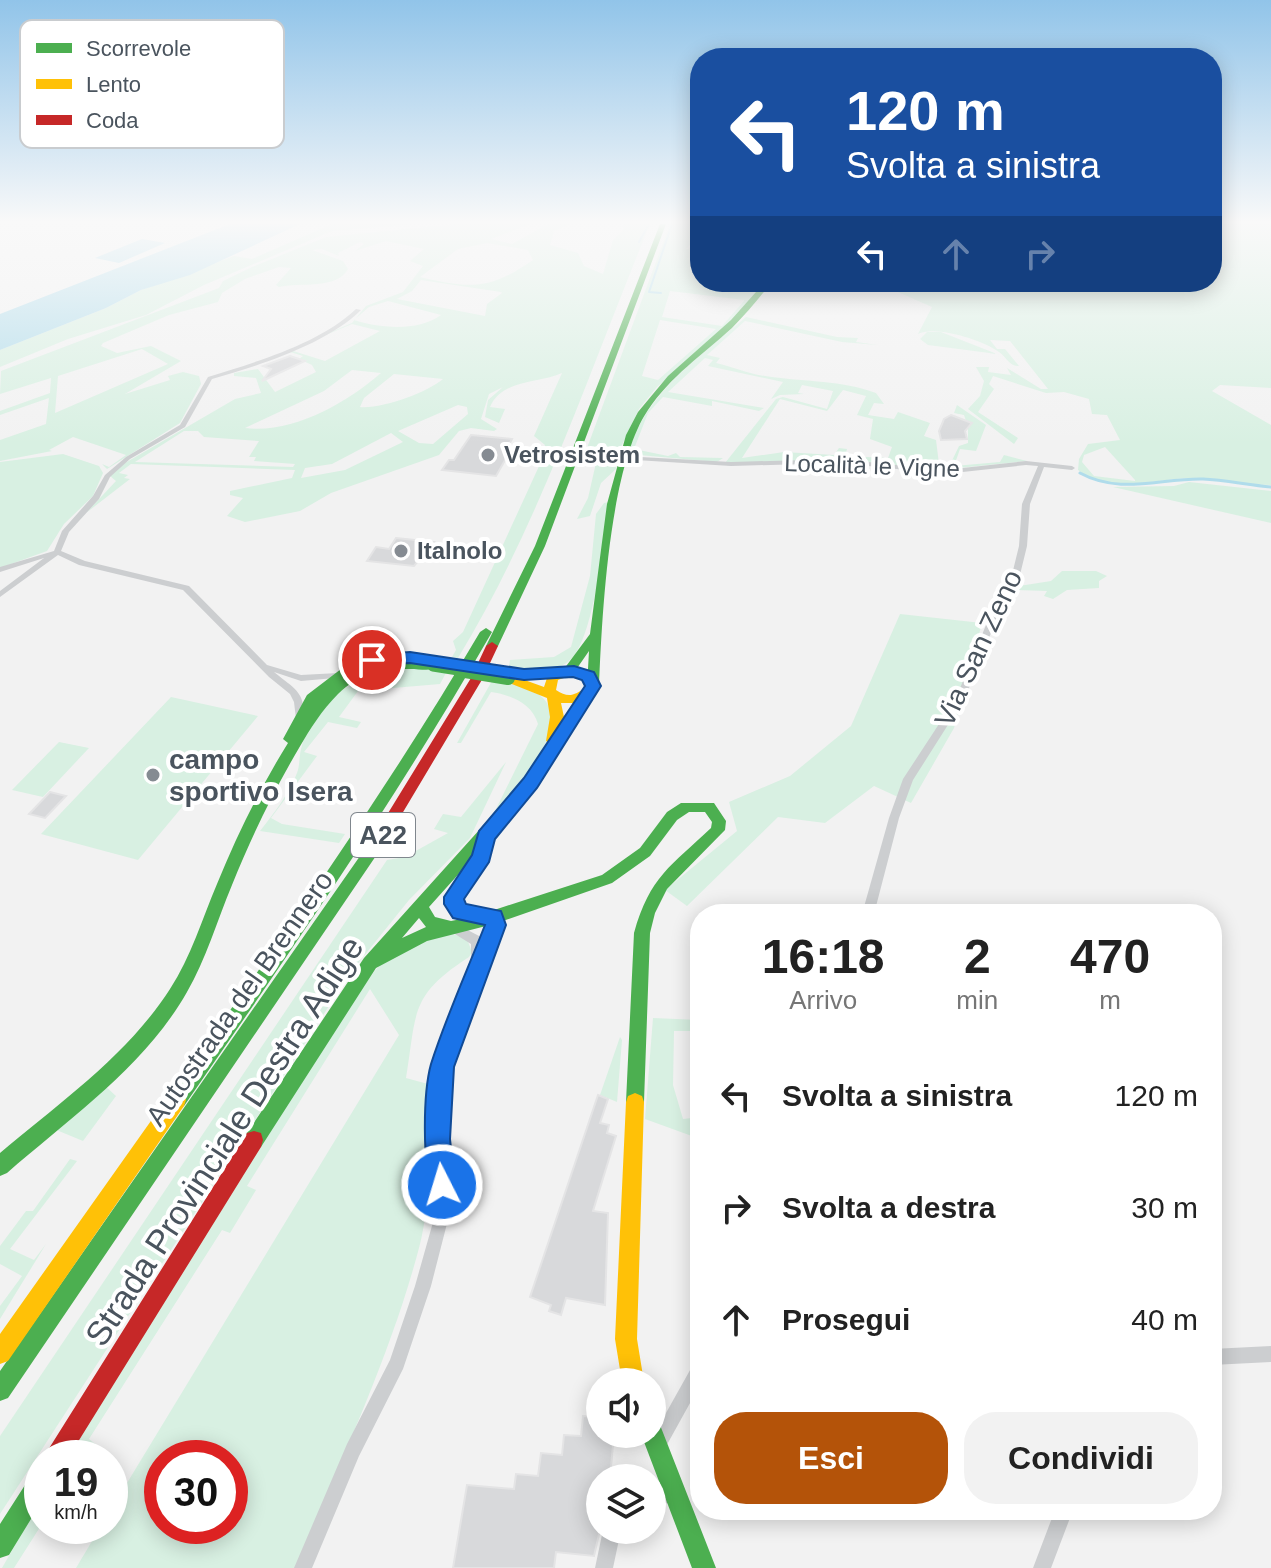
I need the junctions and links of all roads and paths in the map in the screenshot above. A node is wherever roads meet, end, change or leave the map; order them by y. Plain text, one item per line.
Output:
1 (628, 297) edge
2 (635, 297) edge
3 (755, 297) edge
4 (358, 310) dead end
5 (622, 458) junction
6 (1041, 467) junction
7 (1072, 468) dead end
8 (58, 549) junction
9 (0, 570) edge
10 (0, 595) edge
11 (595, 629) junction
12 (257, 660) junction
13 (566, 672) junction
14 (509, 676) junction
15 (298, 677) junction
16 (340, 679) junction
17 (592, 689) junction
18 (292, 690) junction
19 (553, 695) junction
20 (319, 697) junction
21 (299, 717) junction
22 (547, 756) junction
23 (276, 777) junction
24 (486, 837) junction
25 (871, 904) edge
26 (420, 905) junction
27 (494, 917) junction
28 (453, 928) junction
29 (370, 963) junction
30 (474, 983) junction
31 (0, 1166) edge
32 (0, 1353) edge
33 (1271, 1354) edge
34 (1222, 1356) edge
35 (631, 1368) edge
36 (690, 1384) edge
37 (0, 1390) edge
38 (666, 1421) edge
39 (66, 1440) edge
40 (657, 1448) edge
41 (666, 1495) edge
42 (676, 1497) junction
43 (24, 1508) edge
44 (1060, 1520) edge
45 (609, 1544) edge
46 (0, 1546) edge
47 (303, 1568) edge
48 (604, 1568) edge
49 (704, 1568) edge
50 (1042, 1568) edge

1 - 32 main road, Autostrada del Brennero / A22
2 - 37 main road, Autostrada del Brennero / A22
3 - 5 main road
4 - 8 street
5 - 6 street, Località le Vigne
5 - 11 main road
6 - 7 street, Località le Vigne
6 - 25 street, Via San Zeno
8 - 9 street
8 - 10 street
8 - 12 street
11 - 13 main road
11 - 17 main road
12 - 15 street
12 - 18 street
13 - 14 main road
13 - 17 main road
13 - 19 main road
14 - 16 main road, bridge
14 - 19 main road
15 - 16 street
15 - 20 street
16 - 20 main road
17 - 19 main road
17 - 22 main road, Strada Provinciale Destra Adige
18 - 20 street
18 - 21 street
19 - 22 main road, Strada Provinciale Destra Adige
20 - 21 main road
20 - 23 main road
21 - 23 main road
22 - 24 main road, Strada Provinciale Destra Adige
23 - 31 main road
24 - 26 main road, Strada Provinciale Destra Adige
24 - 27 main road
26 - 28 main road
26 - 29 main road, Strada Provinciale Destra Adige
27 - 28 main road
27 - 30 street
27 - 35 main road
28 - 29 main road
28 - 30 street
29 - 39 main road, Strada Provinciale Destra Adige
30 - 47 street
33 - 34 street
36 - 38 street
40 - 42 main road
41 - 42 street
42 - 49 main road
43 - 46 main road
44 - 50 street
45 - 48 street

